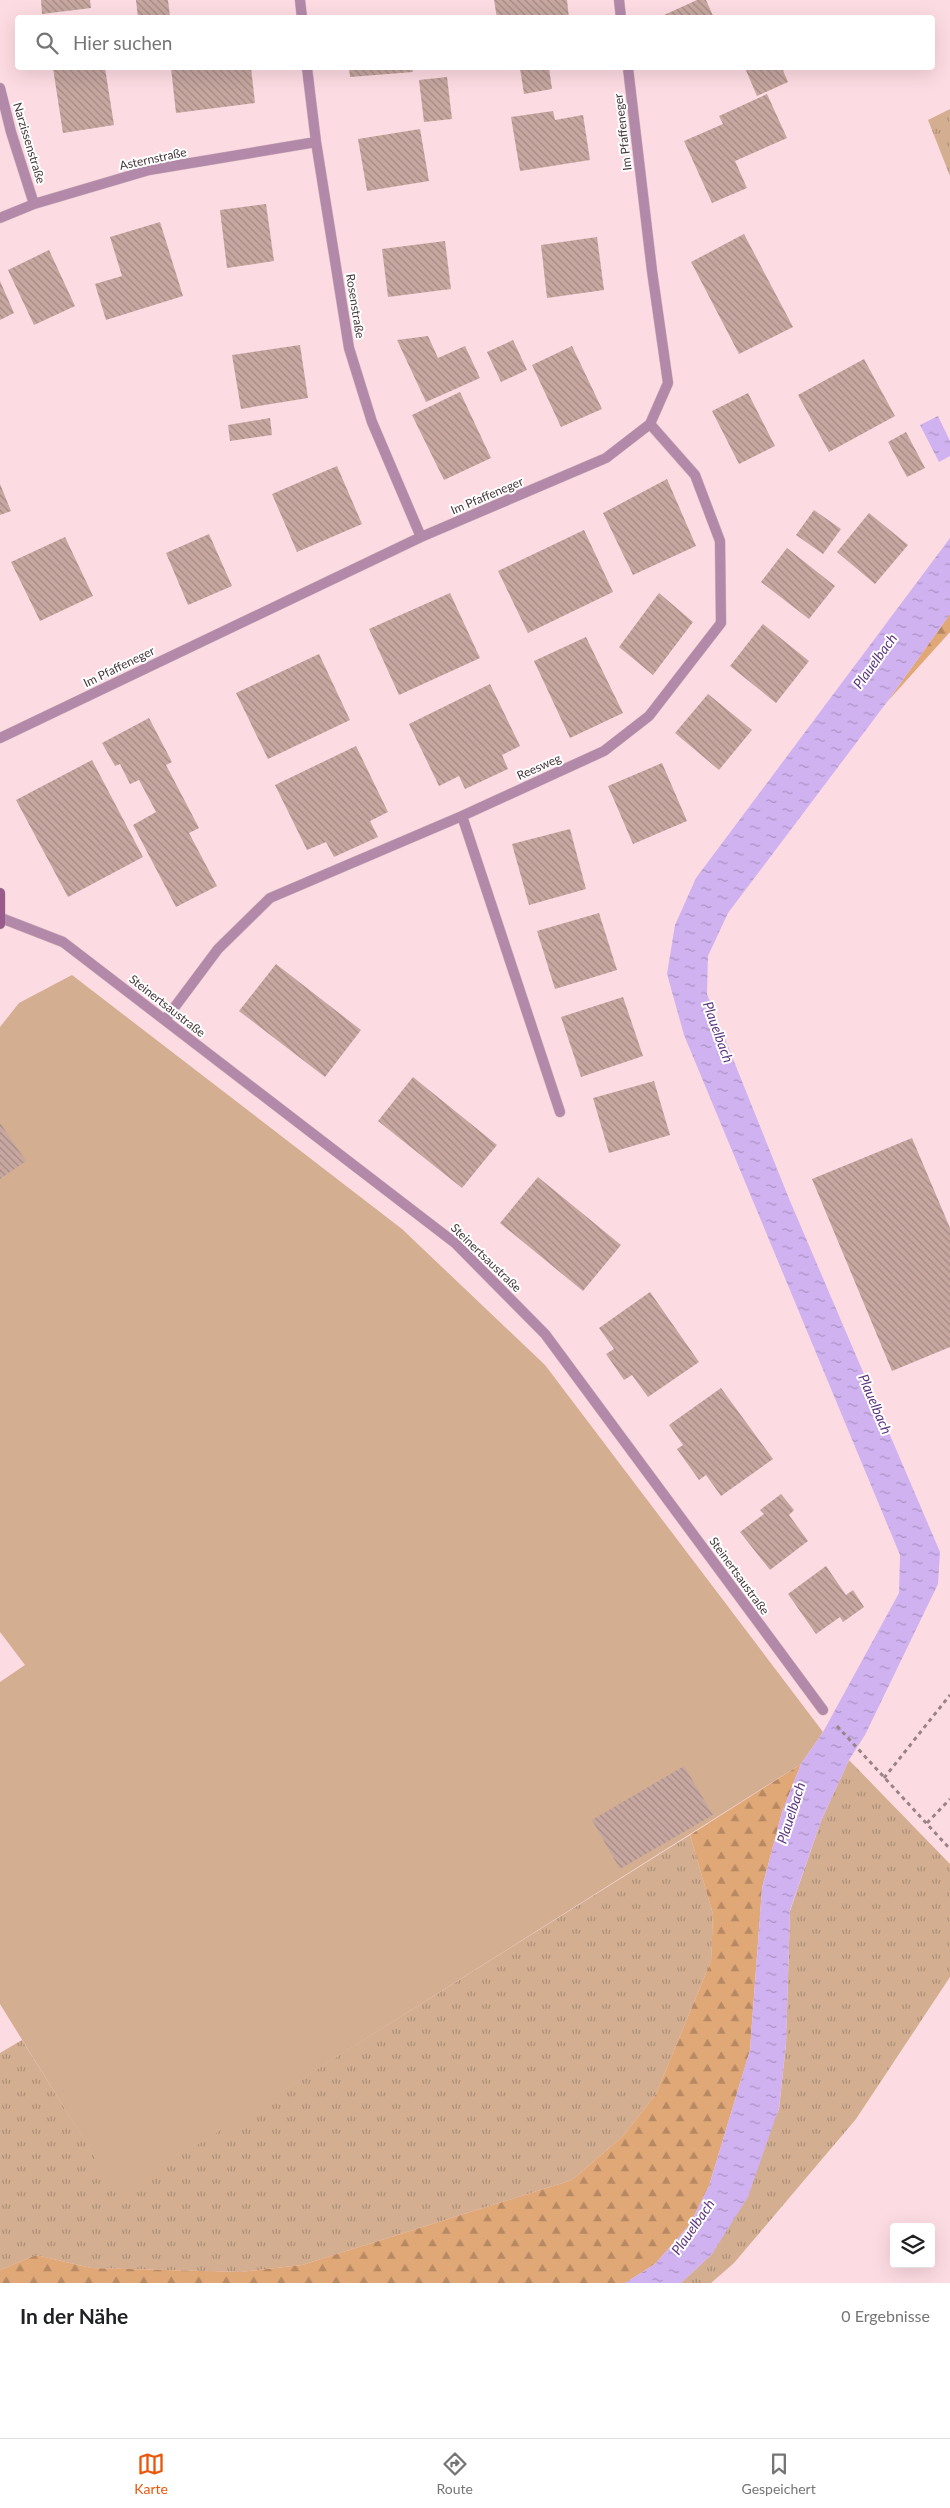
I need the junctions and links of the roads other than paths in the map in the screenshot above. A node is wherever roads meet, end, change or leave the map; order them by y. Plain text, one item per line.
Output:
1 (300, 0) edge
2 (618, 0) edge
3 (302, 15) edge
4 (620, 15) edge
5 (308, 70) edge
6 (628, 70) edge
7 (0, 88) edge
8 (316, 142) junction
9 (34, 204) junction
10 (0, 218) edge
11 (650, 424) junction
12 (421, 537) junction
13 (0, 738) edge
14 (462, 816) junction
15 (0, 893) edge
16 (0, 921) edge
17 (165, 1020) junction
18 (560, 1112) dead end
19 (823, 1710) road end

1 - 3 street
2 - 4 street
5 - 8 street, Rosenstraße
6 - 11 street, Im Pfaffeneger
7 - 9 street, Narzissenstraße
8 - 9 street, Asternstraße
8 - 12 street, Rosenstraße
9 - 10 street, Asternstraße
11 - 12 street, Im Pfaffeneger
11 - 14 street, Reesweg
12 - 13 street, Im Pfaffeneger
14 - 17 street, Reesweg
14 - 18 street
15 - 16 street
16 - 17 street, Steinertsaustraße
17 - 19 street, Steinertsaustraße

